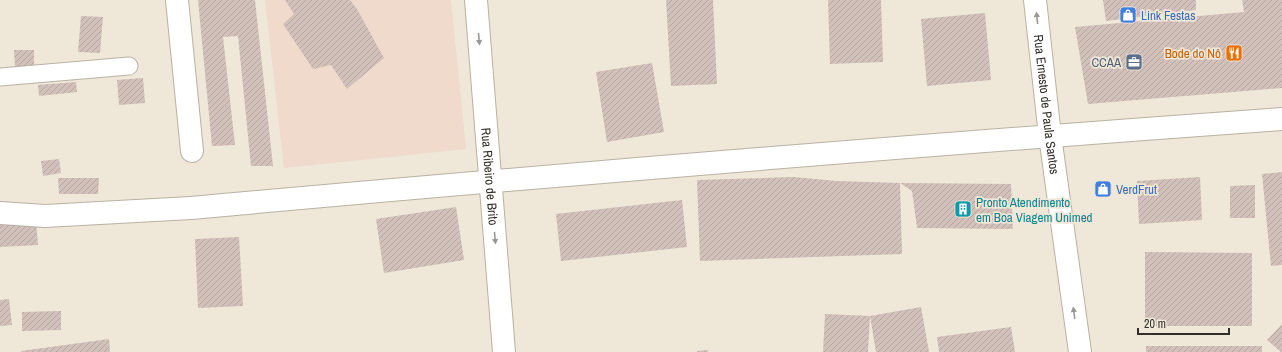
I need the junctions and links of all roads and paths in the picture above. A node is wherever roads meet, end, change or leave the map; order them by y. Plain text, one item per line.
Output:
1 (177, 0) edge
2 (476, 0) edge
3 (1035, 0) edge
4 (129, 66) dead end
5 (0, 77) edge
6 (1282, 119) edge
7 (1050, 136) junction
8 (192, 151) dead end
9 (490, 181) junction
10 (0, 213) edge
11 (504, 352) edge
12 (1080, 352) edge

1 - 8 street
2 -> 9 street, Rua Ribeiro de Brito
7 -> 3 street, Rua Ernesto de Paula Santos
4 - 5 lane
6 - 7 street
7 - 9 street
12 -> 7 street, Rua Ernesto de Paula Santos
9 - 10 street
9 -> 11 street, Rua Ribeiro de Brito

